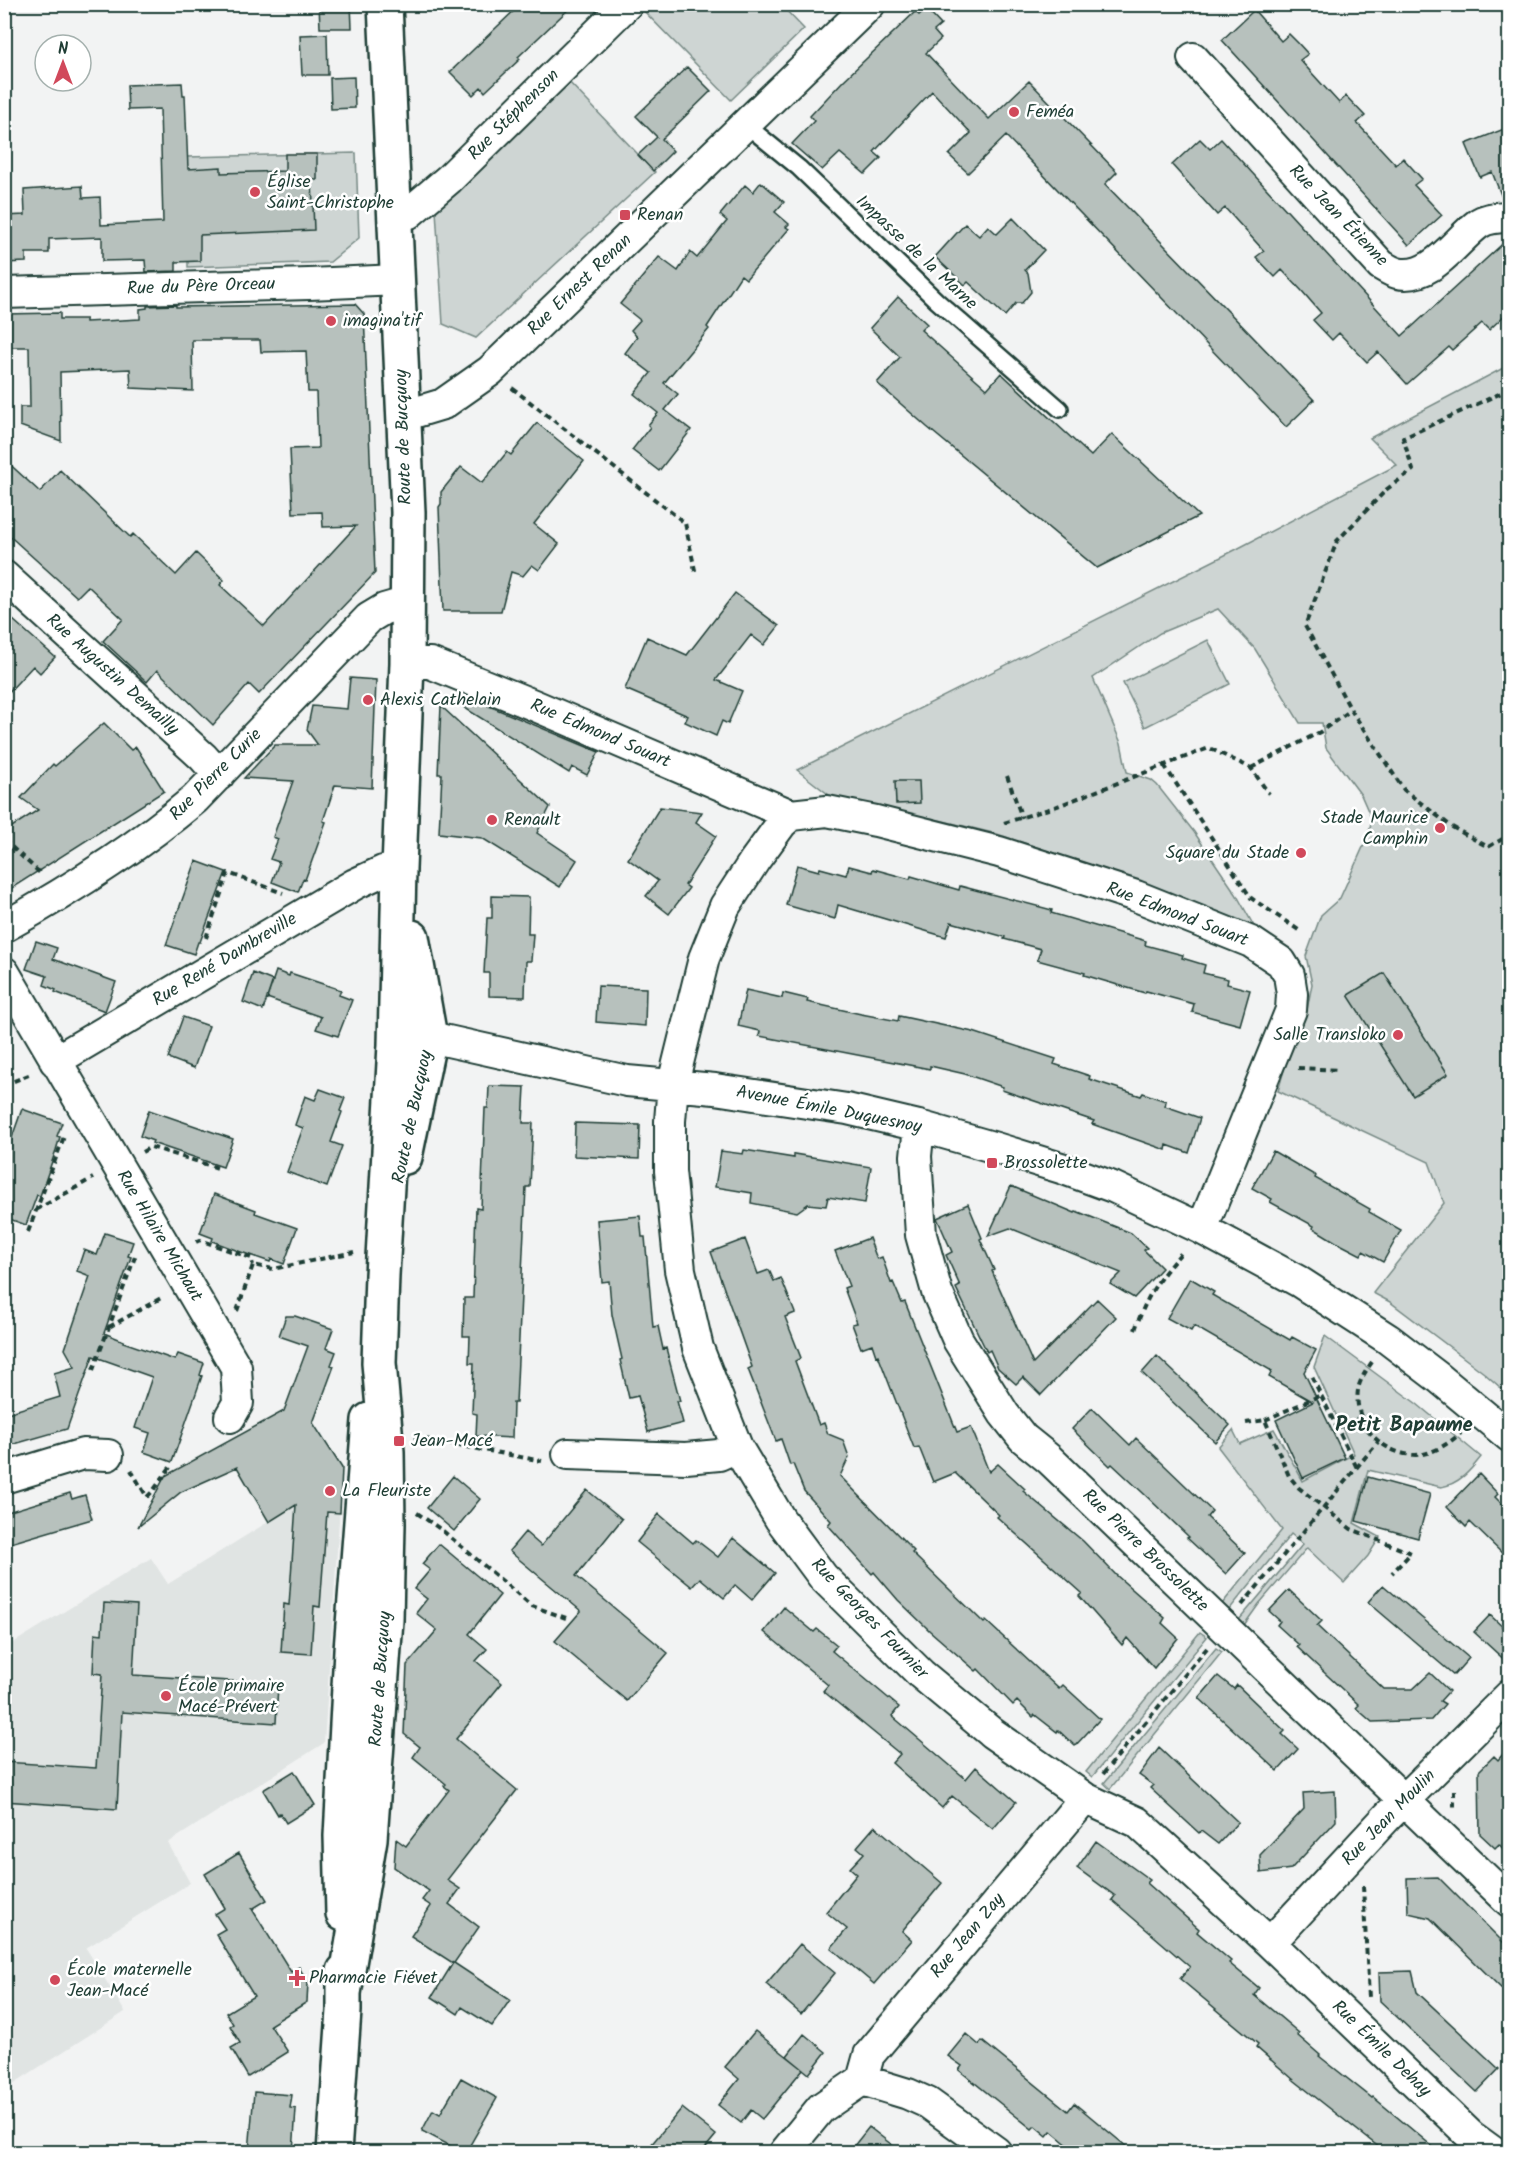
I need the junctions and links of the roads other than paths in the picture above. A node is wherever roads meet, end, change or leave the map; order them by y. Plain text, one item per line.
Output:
1 (385, 4) edge
2 (627, 4) edge
3 (870, 4) edge
4 (1193, 58) dead end
5 (745, 124) junction
6 (395, 216) junction
7 (1509, 217) edge
8 (398, 280) junction
9 (4, 293) edge
10 (1060, 409) dead end
11 (404, 416) junction
12 (4, 576) edge
13 (408, 602) junction
14 (407, 663) junction
15 (219, 774) junction
16 (791, 815) junction
17 (399, 869) junction
18 (4, 927) edge
19 (397, 968) junction
20 (4, 972) edge
21 (430, 1037) junction
22 (395, 1045) junction
23 (56, 1061) junction
24 (673, 1084) junction
25 (919, 1126) junction
26 (1203, 1229) junction
27 (371, 1254) junction
28 (379, 1363) junction
29 (231, 1417) dead end
30 (1509, 1437) edge
31 (737, 1447) junction
32 (568, 1454) road end
33 (108, 1455) road end
34 (4, 1478) edge
35 (1509, 1695) edge
36 (1085, 1798) junction
37 (1403, 1801) junction
38 (1509, 1902) edge
39 (1270, 1943) junction
40 (344, 1993) junction
41 (862, 2080) junction
42 (334, 2152) edge
43 (785, 2152) edge
44 (996, 2152) edge
45 (1493, 2152) edge

1 - 6 main road, Route de Bucquoy
2 - 6 street, Rue Stéphenson
3 - 5 street, Rue Ernest Renan
4 - 7 street, Rue Jean Étienne
5 - 10 lane, Impasse de la Marne
5 - 11 street, Rue Ernest Renan
6 - 8 main road, Route de Bucquoy
8 - 9 street, Rue du Père Orceau
8 - 11 main road, Route de Bucquoy
11 - 13 main road, Route de Bucquoy
12 - 15 street, Rue Augustin Demailly
13 - 14 main road, Route de Bucquoy
13 - 15 street, Rue Pierre Curie
14 - 16 street, Rue Edmond Souart
14 - 17 main road, Route de Bucquoy
15 - 18 street, Rue Pierre Curie
16 - 24 street
16 - 26 street, Rue Edmond Souart
17 - 19 main road, Route de Bucquoy
17 - 21 main road, Route de Bucquoy
17 - 23 street, Rue René Dambreville
19 - 21 street
19 - 22 main road, Route de Bucquoy
20 - 23 street, Rue Hilaire Michaut
21 - 22 street
21 - 24 street, Avenue Émile Duquesnoy
21 - 27 main road, Route de Bucquoy
22 - 27 main road, Route de Bucquoy
23 - 29 street, Rue Hilaire Michaut
24 - 25 street, Avenue Émile Duquesnoy
24 - 31 street, Rue Georges Fournier
25 - 26 street, Avenue Émile Duquesnoy
25 - 37 street, Rue Pierre Brossolette
26 - 30 street, Avenue Émile Duquesnoy
27 - 28 main road, Route de Bucquoy
28 - 40 main road, Route de Bucquoy
28 - 40 main road, Route de Bucquoy
31 - 32 street
31 - 36 street, Rue Georges Fournier
33 - 34 street
35 - 37 street, Rue Jean Moulin
36 - 39 street, Rue Georges Fournier
36 - 41 street, Rue Jean Zay
37 - 38 street, Rue Pierre Brossolette
37 - 39 street, Rue Jean Moulin
39 - 45 street, Rue Émile Dehay
40 - 42 main road, Route de Bucquoy
41 - 43 street
41 - 44 street

